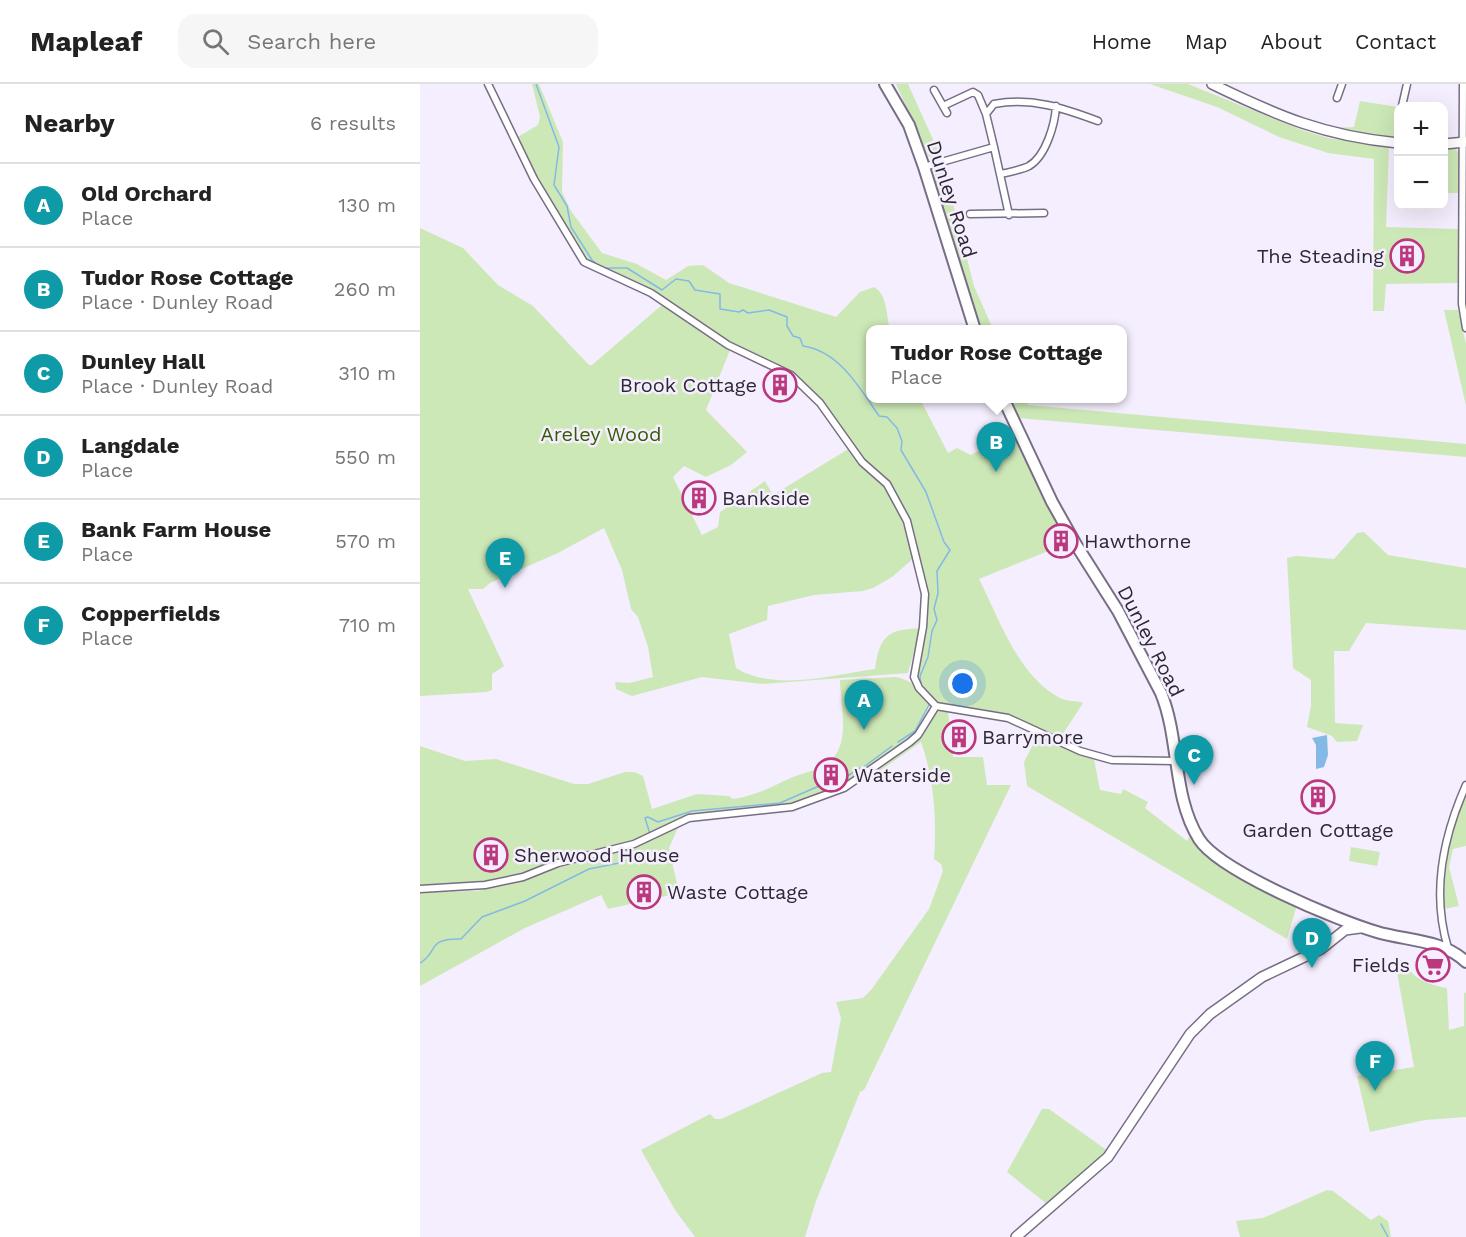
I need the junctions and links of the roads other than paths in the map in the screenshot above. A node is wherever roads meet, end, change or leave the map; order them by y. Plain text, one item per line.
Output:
1 (488, 84) edge
2 (885, 84) edge
3 (1212, 84) edge
4 (1342, 84) edge
5 (1407, 84) edge
6 (1463, 84) edge
7 (934, 90) dead end
8 (1337, 98) dead end
9 (1402, 102) edge
10 (943, 106) junction
11 (1056, 106) junction
12 (947, 113) dead end
13 (986, 114) junction
14 (1098, 121) dead end
15 (1394, 142) edge
16 (1464, 143) edge
17 (1448, 144) edge
18 (994, 147) junction
19 (924, 167) junction
20 (1001, 174) junction
21 (1044, 213) dead end
22 (970, 214) dead end
23 (1009, 215) junction
24 (973, 325) edge
25 (1466, 328) edge
26 (1005, 403) edge
27 (936, 706) junction
28 (1174, 761) junction
29 (1466, 785) edge
30 (420, 889) edge
31 (1334, 917) junction
32 (1362, 928) junction
33 (1336, 937) junction
34 (1448, 948) junction
35 (1466, 962) edge
36 (1016, 1237) edge

1 - 27 street
2 - 19 main road, Dunley Road
3 - 15 street
4 - 8 street
5 - 9 street
6 - 16 street
7 - 10 street
10 - 12 street
10 - 13 street
11 - 13 street
11 - 14 street
11 - 20 street
13 - 18 street
16 - 17 street
16 - 25 street
18 - 19 street
18 - 20 street
19 - 24 main road, Dunley Road
20 - 23 street
21 - 23 street
22 - 23 street
26 - 28 main road, Dunley Road
27 - 28 street
27 - 30 street
28 - 31 main road, Dunley Road
29 - 34 street
31 - 32 main road, Dunley Road
31 - 33 street
32 - 33 street
32 - 34 main road, Dunley Road
33 - 36 street
34 - 35 main road, Dunley Road

